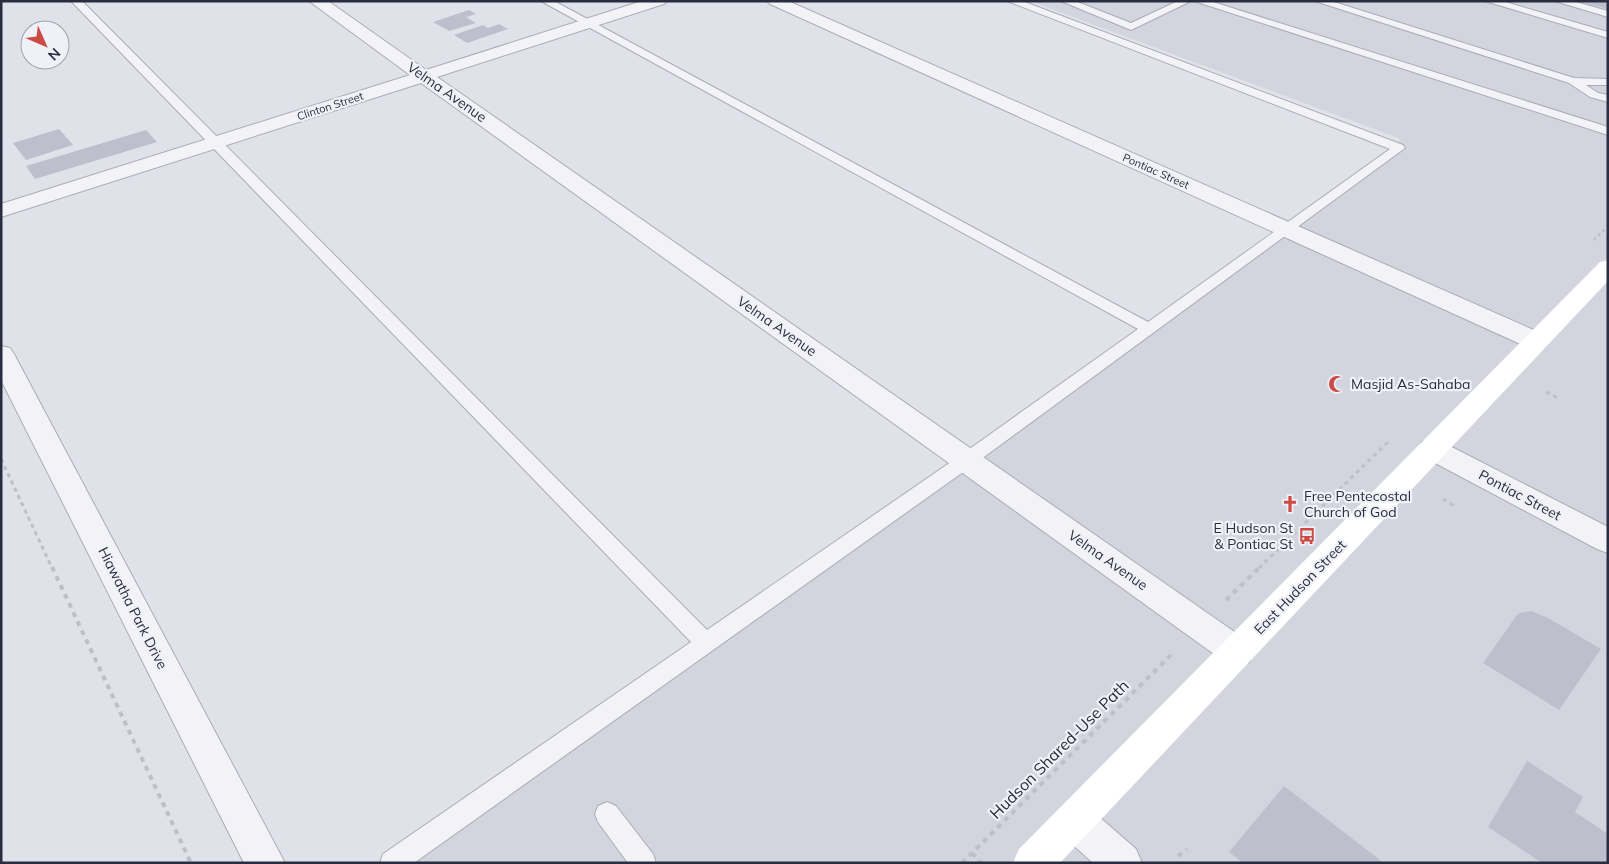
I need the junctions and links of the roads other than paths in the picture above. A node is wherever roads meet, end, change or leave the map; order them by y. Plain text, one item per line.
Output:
1 (76, 1) edge
2 (317, 1) edge
3 (546, 1) edge
4 (659, 1) edge
5 (775, 1) edge
6 (1012, 1) edge
7 (1066, 1) edge
8 (1186, 1) edge
9 (1199, 1) edge
10 (1320, 1) edge
11 (1490, 1) edge
12 (1560, 1) edge
13 (1608, 14) edge
14 (588, 24) junction
15 (1608, 35) edge
16 (425, 76) junction
17 (1573, 81) junction
18 (1607, 81) edge
19 (1594, 94) junction
20 (1608, 99) edge
21 (1608, 110) edge
22 (1608, 131) edge
23 (214, 143) junction
24 (1, 211) edge
25 (1286, 230) junction
26 (1608, 268) edge
27 (1150, 328) junction
28 (1536, 342) junction
29 (1, 354) edge
30 (1432, 449) junction
31 (966, 460) junction
32 (1608, 542) edge
33 (706, 643) junction
34 (1237, 652) junction
35 (607, 814) dead end
36 (1075, 821) junction
37 (265, 863) edge
38 (392, 863) edge
39 (644, 863) edge
40 (1033, 863) edge
41 (1122, 863) edge

1 - 23 lane
2 - 16 street, Velma Avenue
3 - 14 lane
4 - 14 street, Clinton Street
5 - 25 street, Pontiac Street
6 - 25 lane
7 - 8 lane
9 - 22 lane
10 - 17 lane
11 - 15 lane
12 - 13 lane
14 - 16 street, Clinton Street
14 - 27 lane
16 - 23 street, Clinton Street
16 - 31 street, Velma Avenue
17 - 18 lane
17 - 19 lane
19 - 20 lane
19 - 21 lane
23 - 24 street, Clinton Street
23 - 33 lane
25 - 27 lane
25 - 28 street, Pontiac Street
26 - 28 main road, East Hudson Street
27 - 31 lane
28 - 30 main road, East Hudson Street
29 - 37 street, Hiawatha Park Drive
30 - 32 street, Pontiac Street
30 - 34 main road, East Hudson Street
31 - 33 lane
31 - 34 street, Velma Avenue
33 - 38 lane
34 - 36 main road, East Hudson Street
35 - 39 lane
36 - 40 main road, East Hudson Street
36 - 41 street

